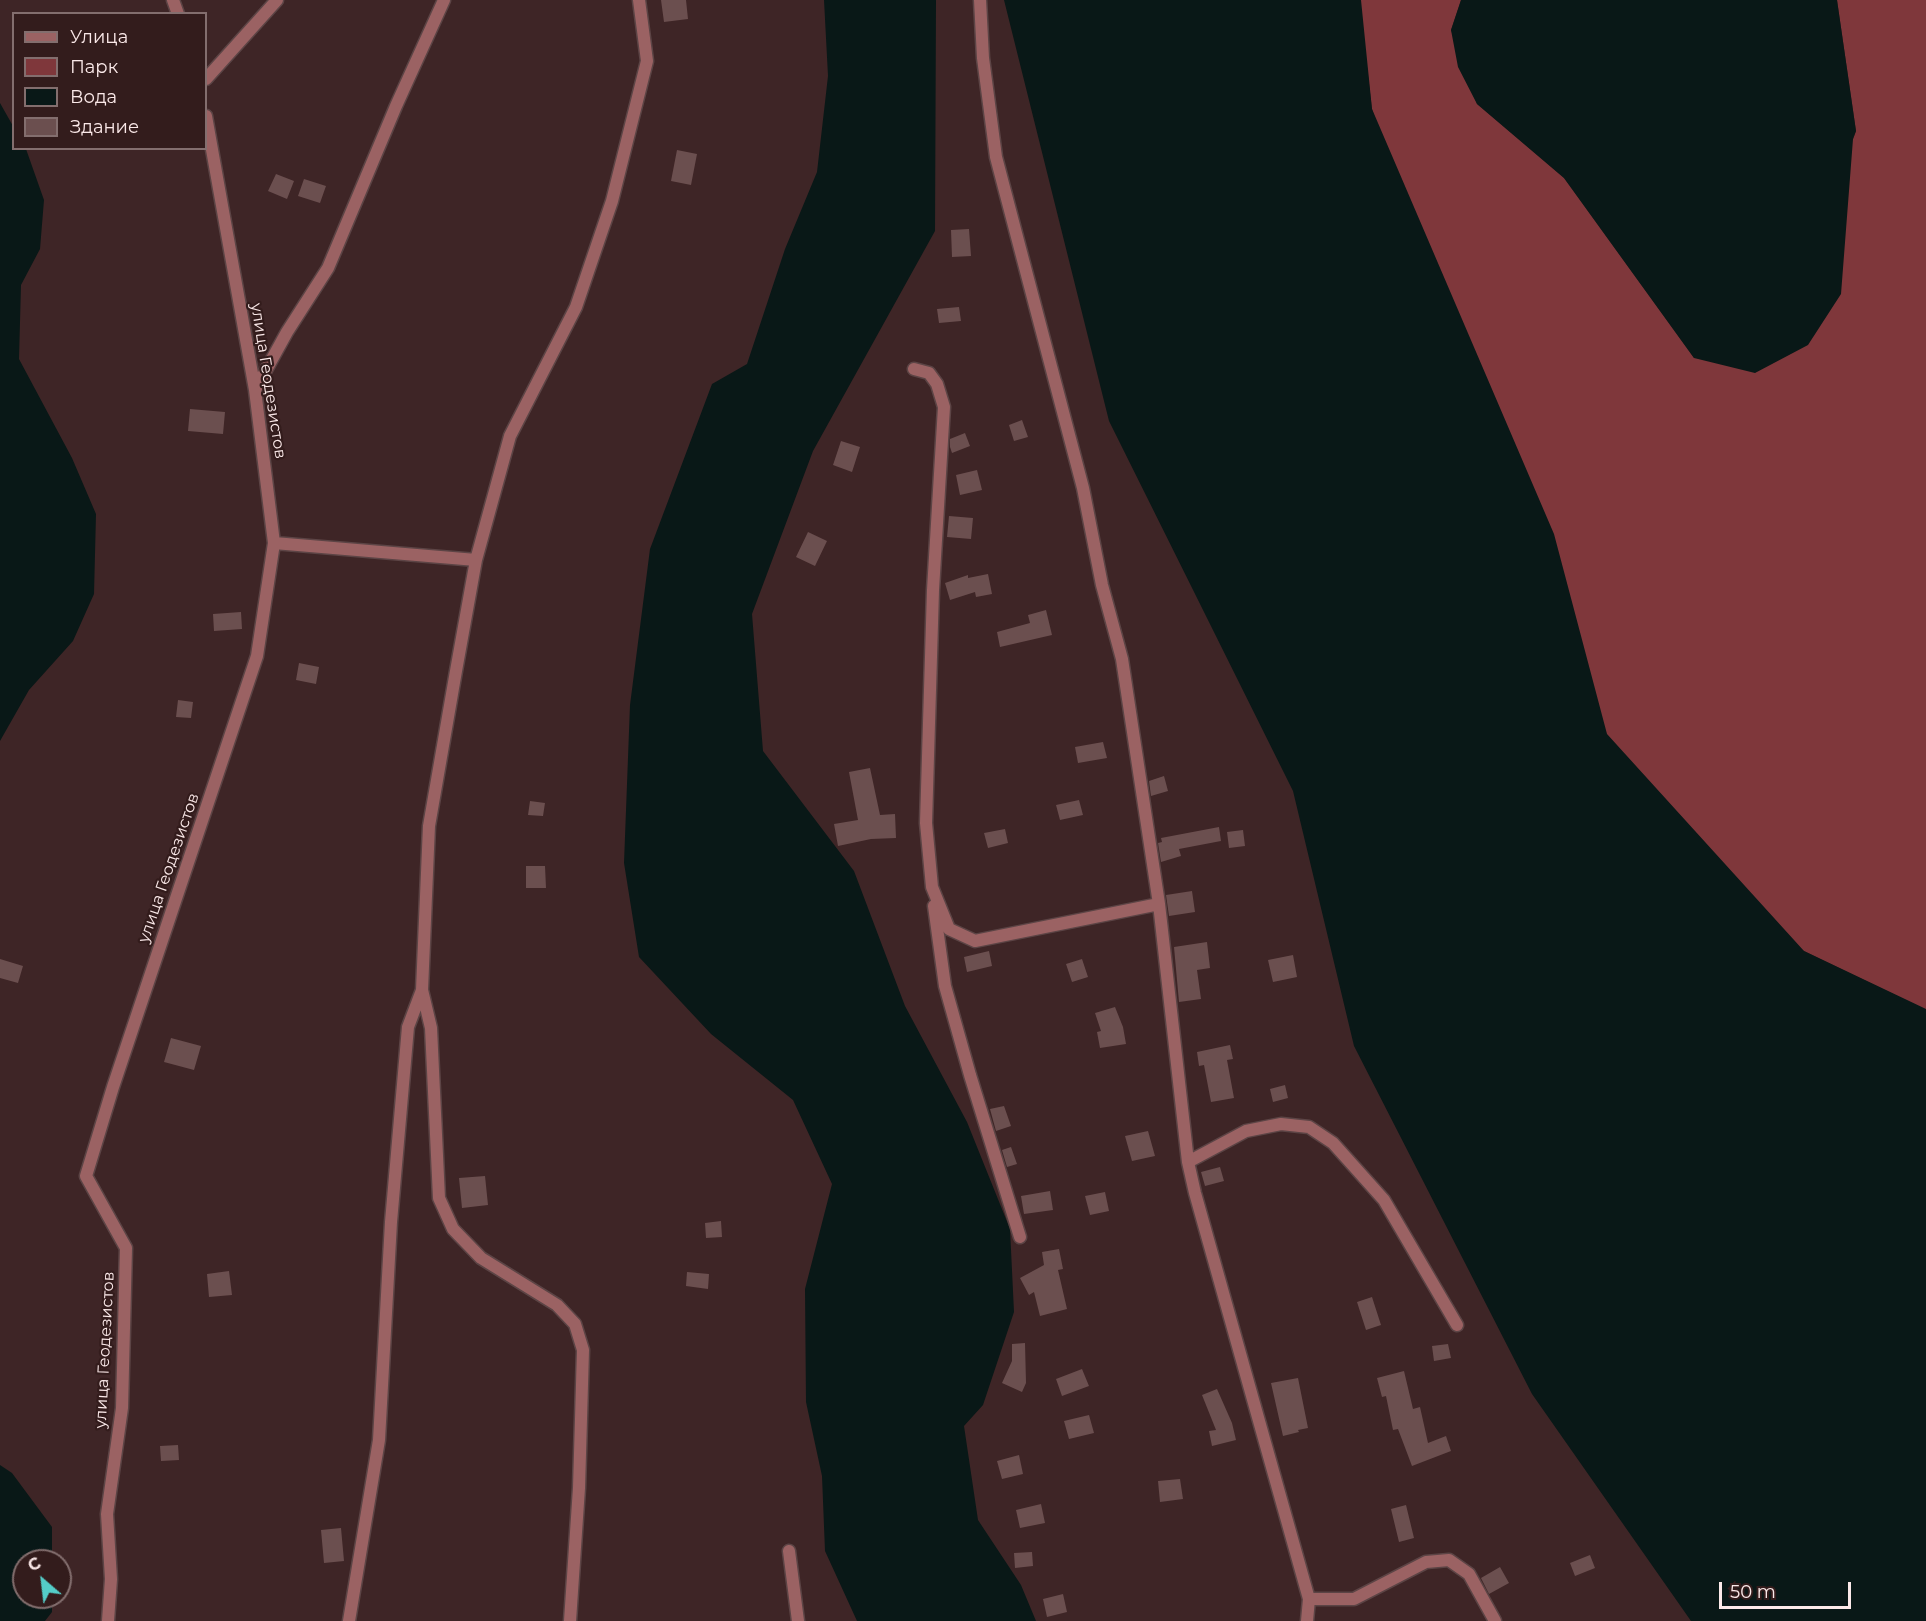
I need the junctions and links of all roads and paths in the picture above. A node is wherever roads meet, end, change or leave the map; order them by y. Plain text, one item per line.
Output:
1 (277, 0) edge
2 (444, 0) edge
3 (639, 0) edge
4 (980, 0) edge
5 (207, 78) edge
6 (207, 122) edge
7 (914, 369) dead end
8 (255, 390) junction
9 (274, 543) junction
10 (476, 560) junction
11 (932, 887) junction
12 (1159, 904) junction
13 (422, 990) junction
14 (1188, 1162) junction
15 (1020, 1237) dead end
16 (1457, 1325) dead end
17 (789, 1551) dead end
18 (1309, 1599) junction
19 (108, 1621) edge
20 (349, 1621) edge
21 (570, 1621) edge
22 (798, 1621) edge
23 (1306, 1621) edge
24 (1495, 1621) edge

1 - 5 street
2 - 8 street
3 - 10 street
4 - 12 street
6 - 8 street, улица Геодезистов
7 - 11 street
8 - 9 street, улица Геодезистов
9 - 10 street
9 - 19 street, улица Геодезистов
10 - 13 street
11 - 12 street
11 - 15 street
12 - 14 street
13 - 20 street
13 - 21 street
14 - 16 street
14 - 18 street
17 - 22 street
18 - 23 street
18 - 24 street

